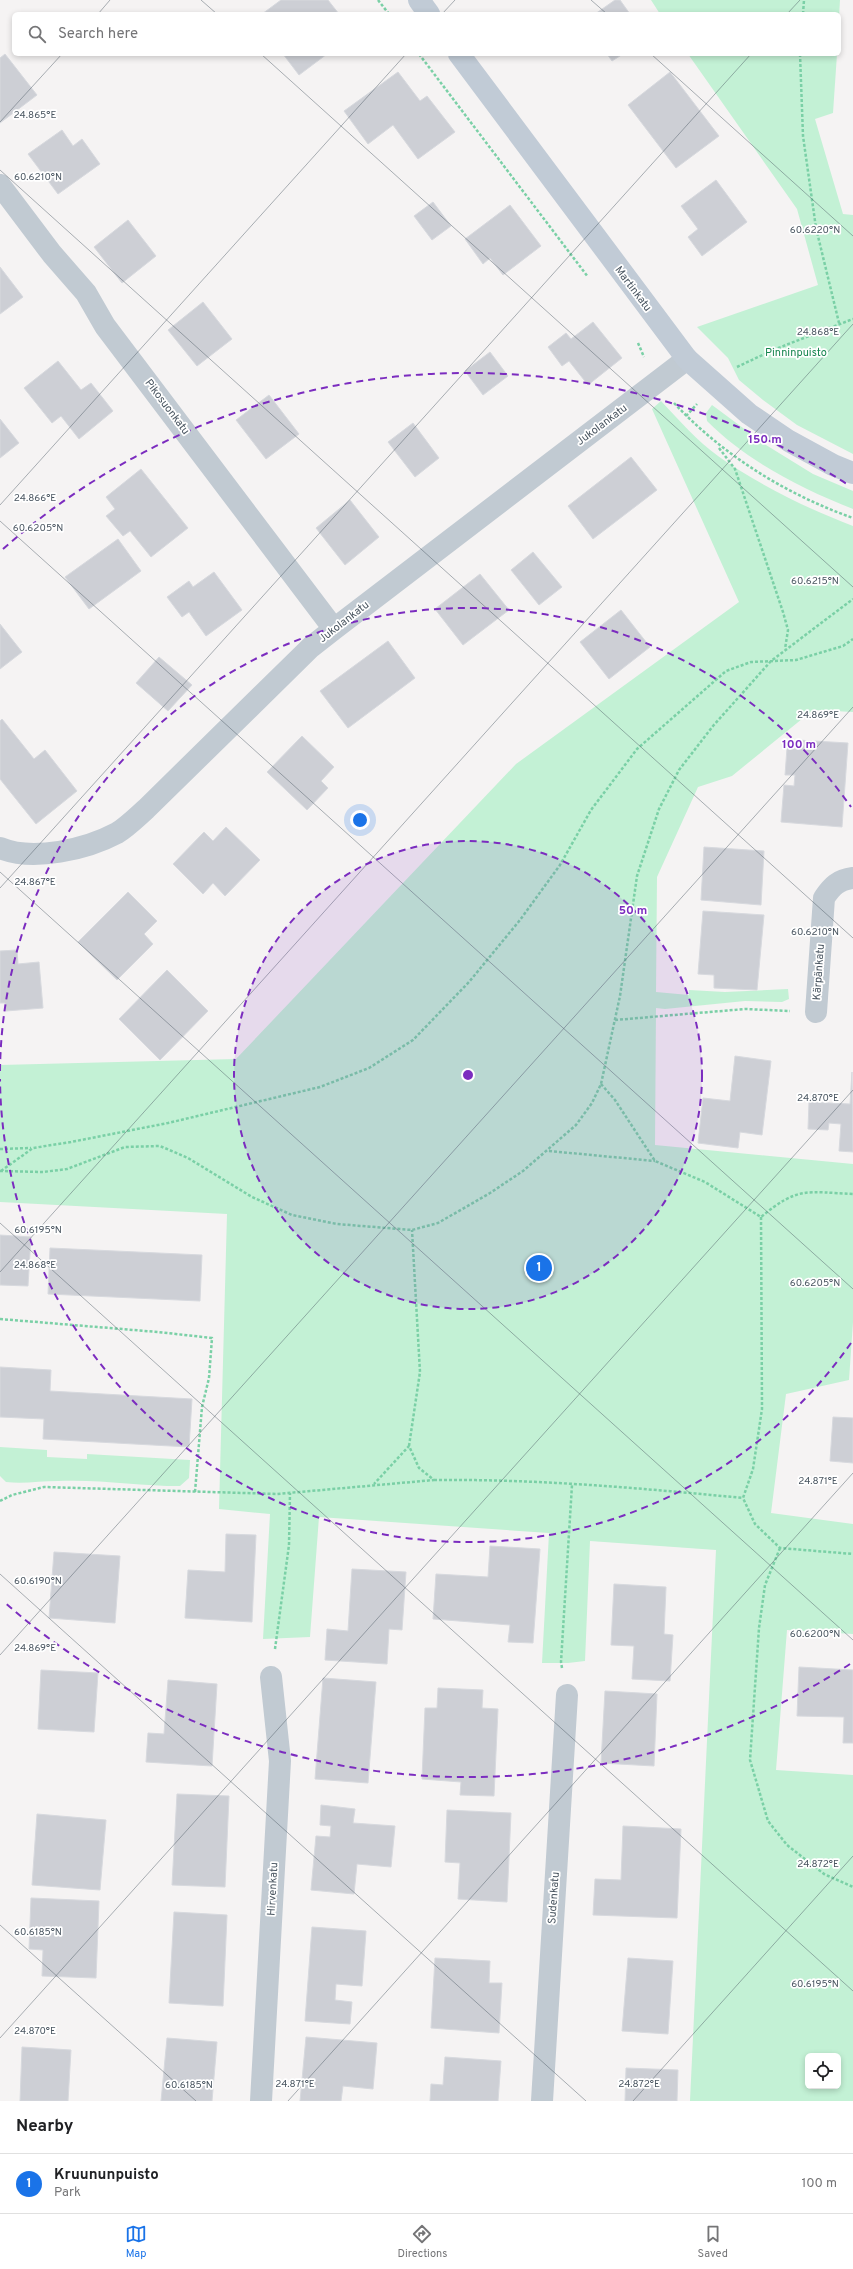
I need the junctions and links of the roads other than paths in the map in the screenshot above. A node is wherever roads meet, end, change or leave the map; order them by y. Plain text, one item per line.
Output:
1 (419, 0) edge
2 (428, 12) edge
3 (460, 56) edge
4 (0, 185) edge
5 (687, 359) junction
6 (853, 473) edge
7 (334, 629) junction
8 (0, 848) edge
9 (853, 878) edge
10 (816, 1012) road end
11 (271, 1677) dead end
12 (567, 1695) dead end
13 (261, 2101) edge
14 (542, 2101) edge

1 - 2 street
3 - 5 street, Martinkatu
4 - 7 street, Pikosuonkatu
5 - 6 street, Martinkatu
5 - 7 street, Jukolankatu
7 - 8 street, Jukolankatu
9 - 10 street, Kärpänkatu
11 - 13 street, Hirvenkatu
12 - 14 street, Sudenkatu

